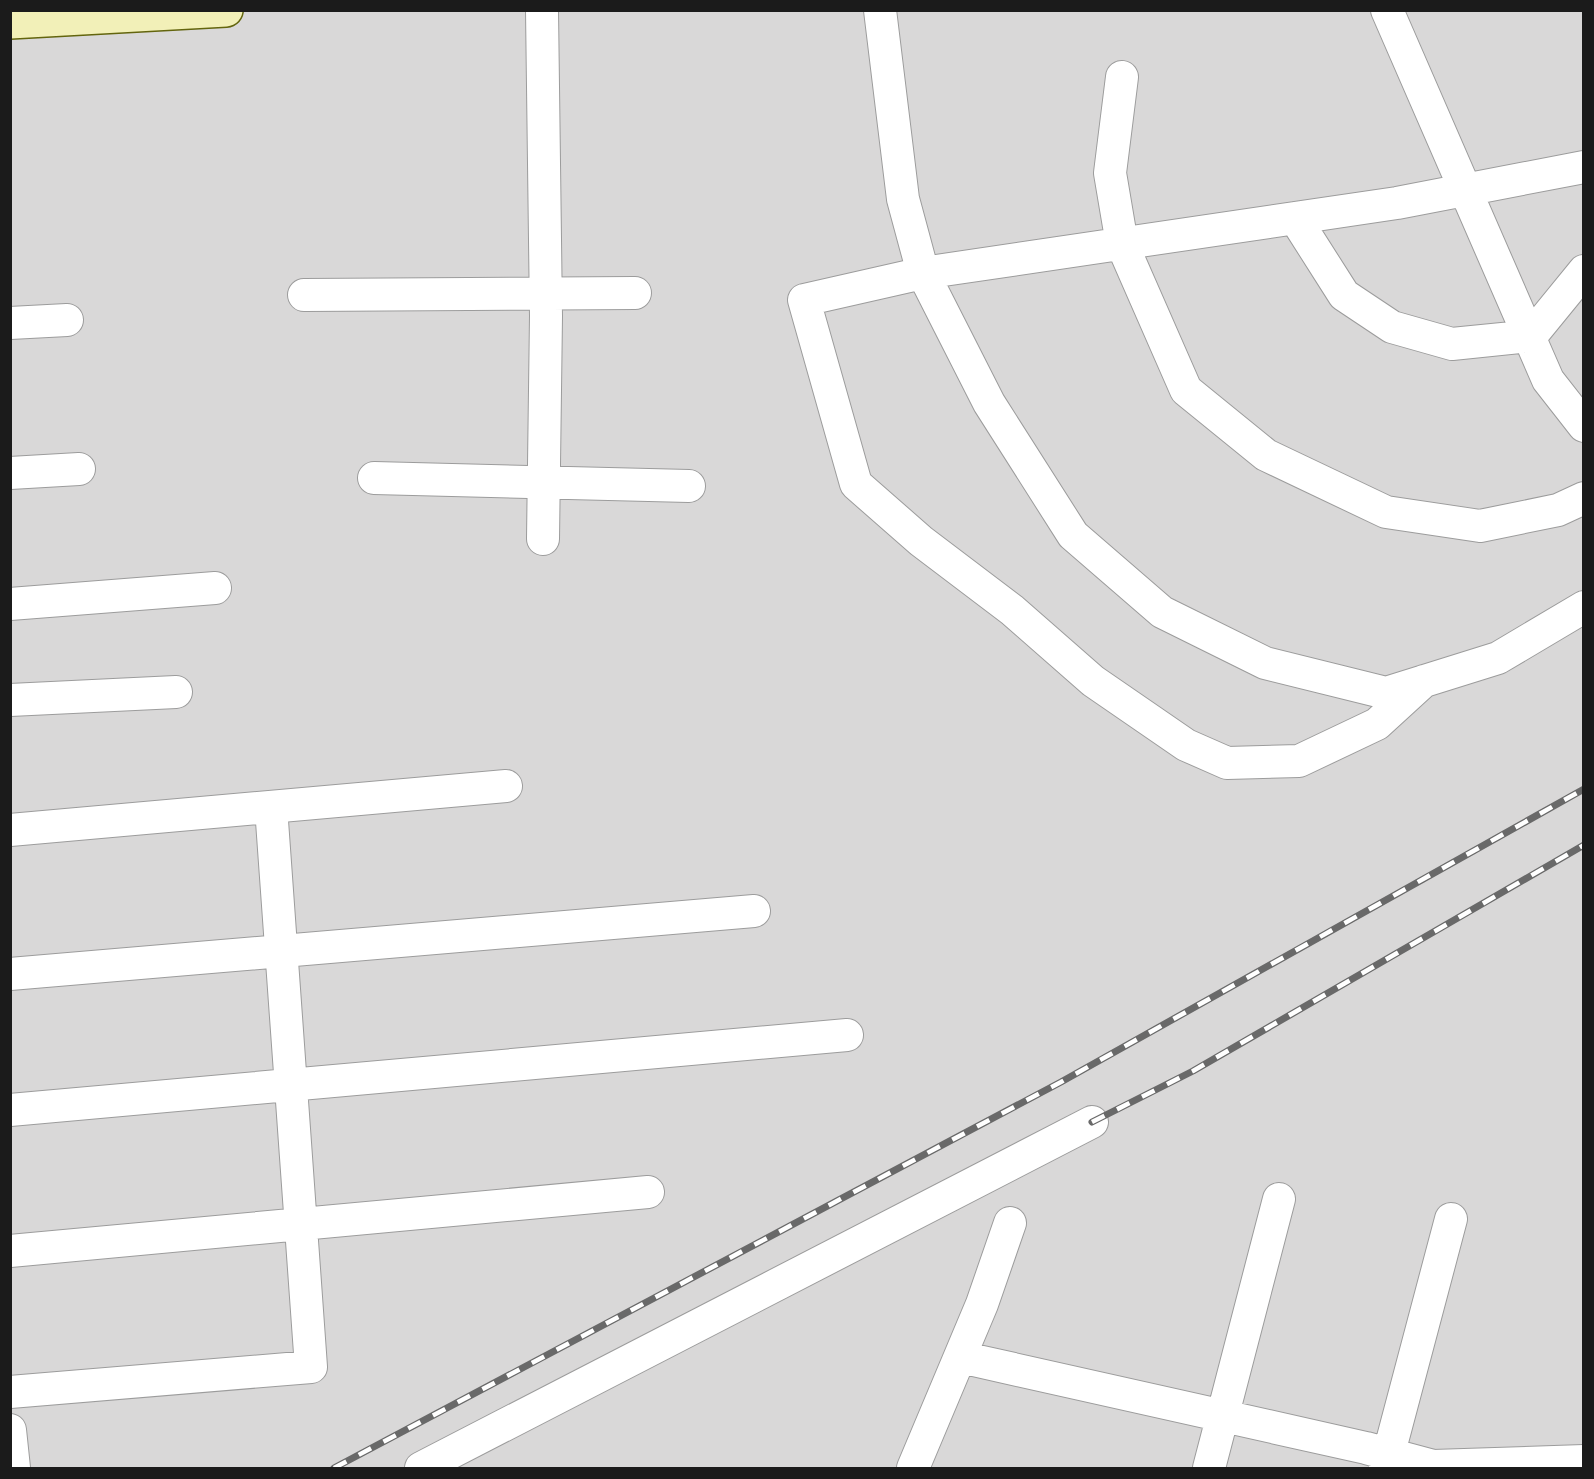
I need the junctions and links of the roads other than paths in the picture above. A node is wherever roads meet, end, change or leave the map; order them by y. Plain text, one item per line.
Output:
1 (226, 10) edge
2 (542, 10) edge
3 (880, 10) edge
4 (1387, 10) edge
5 (10, 22) edge
6 (1122, 77) dead end
7 (1584, 167) edge
8 (1463, 190) junction
9 (1295, 218) junction
10 (1122, 244) junction
11 (1584, 271) edge
12 (923, 273) junction
13 (546, 293) junction
14 (635, 293) dead end
15 (303, 295) dead end
16 (67, 320) dead end
17 (10, 323) edge
18 (1531, 336) junction
19 (1584, 426) edge
20 (80, 469) dead end
21 (10, 473) edge
22 (374, 478) dead end
23 (544, 483) junction
24 (689, 486) dead end
25 (1584, 498) edge
26 (543, 538) dead end
27 (215, 588) dead end
28 (10, 604) edge
29 (1584, 607) edge
30 (1424, 681) junction
31 (176, 692) dead end
32 (10, 700) edge
33 (506, 786) dead end
34 (271, 807) junction
35 (10, 830) edge
36 (754, 911) dead end
37 (281, 951) junction
38 (10, 974) edge
39 (847, 1035) dead end
40 (290, 1085) junction
41 (10, 1110) edge
42 (1092, 1122) dead end
43 (648, 1192) dead end
44 (1279, 1199) dead end
45 (1451, 1219) dead end
46 (1010, 1223) dead end
47 (300, 1224) junction
48 (10, 1251) edge
49 (960, 1357) junction
50 (10, 1392) edge
51 (1221, 1415) junction
52 (10, 1430) edge
53 (1387, 1461) edge
54 (1584, 1461) edge
55 (14, 1468) edge
56 (421, 1468) edge
57 (913, 1468) edge
58 (1209, 1468) edge

1 - 5 street
2 - 13 street
3 - 12 street
4 - 8 street
6 - 10 street
7 - 8 street
8 - 9 street
8 - 18 street
9 - 10 street
9 - 18 street
10 - 12 street
10 - 25 street
11 - 18 street
12 - 30 street
12 - 30 street
13 - 14 street
13 - 15 street
13 - 23 street
16 - 17 street
18 - 19 street
20 - 21 street
22 - 23 street
23 - 24 street
23 - 26 street
27 - 28 street
29 - 30 street
31 - 32 street
33 - 34 street
34 - 35 street
34 - 37 street
36 - 37 street
37 - 38 street
37 - 40 street
39 - 40 street
40 - 41 street
40 - 47 street
42 - 56 street
43 - 47 street
44 - 51 street
45 - 53 street
46 - 49 street
47 - 48 street
47 - 50 street
49 - 51 street
49 - 57 street
51 - 53 street
51 - 58 street
52 - 55 street
53 - 54 street

